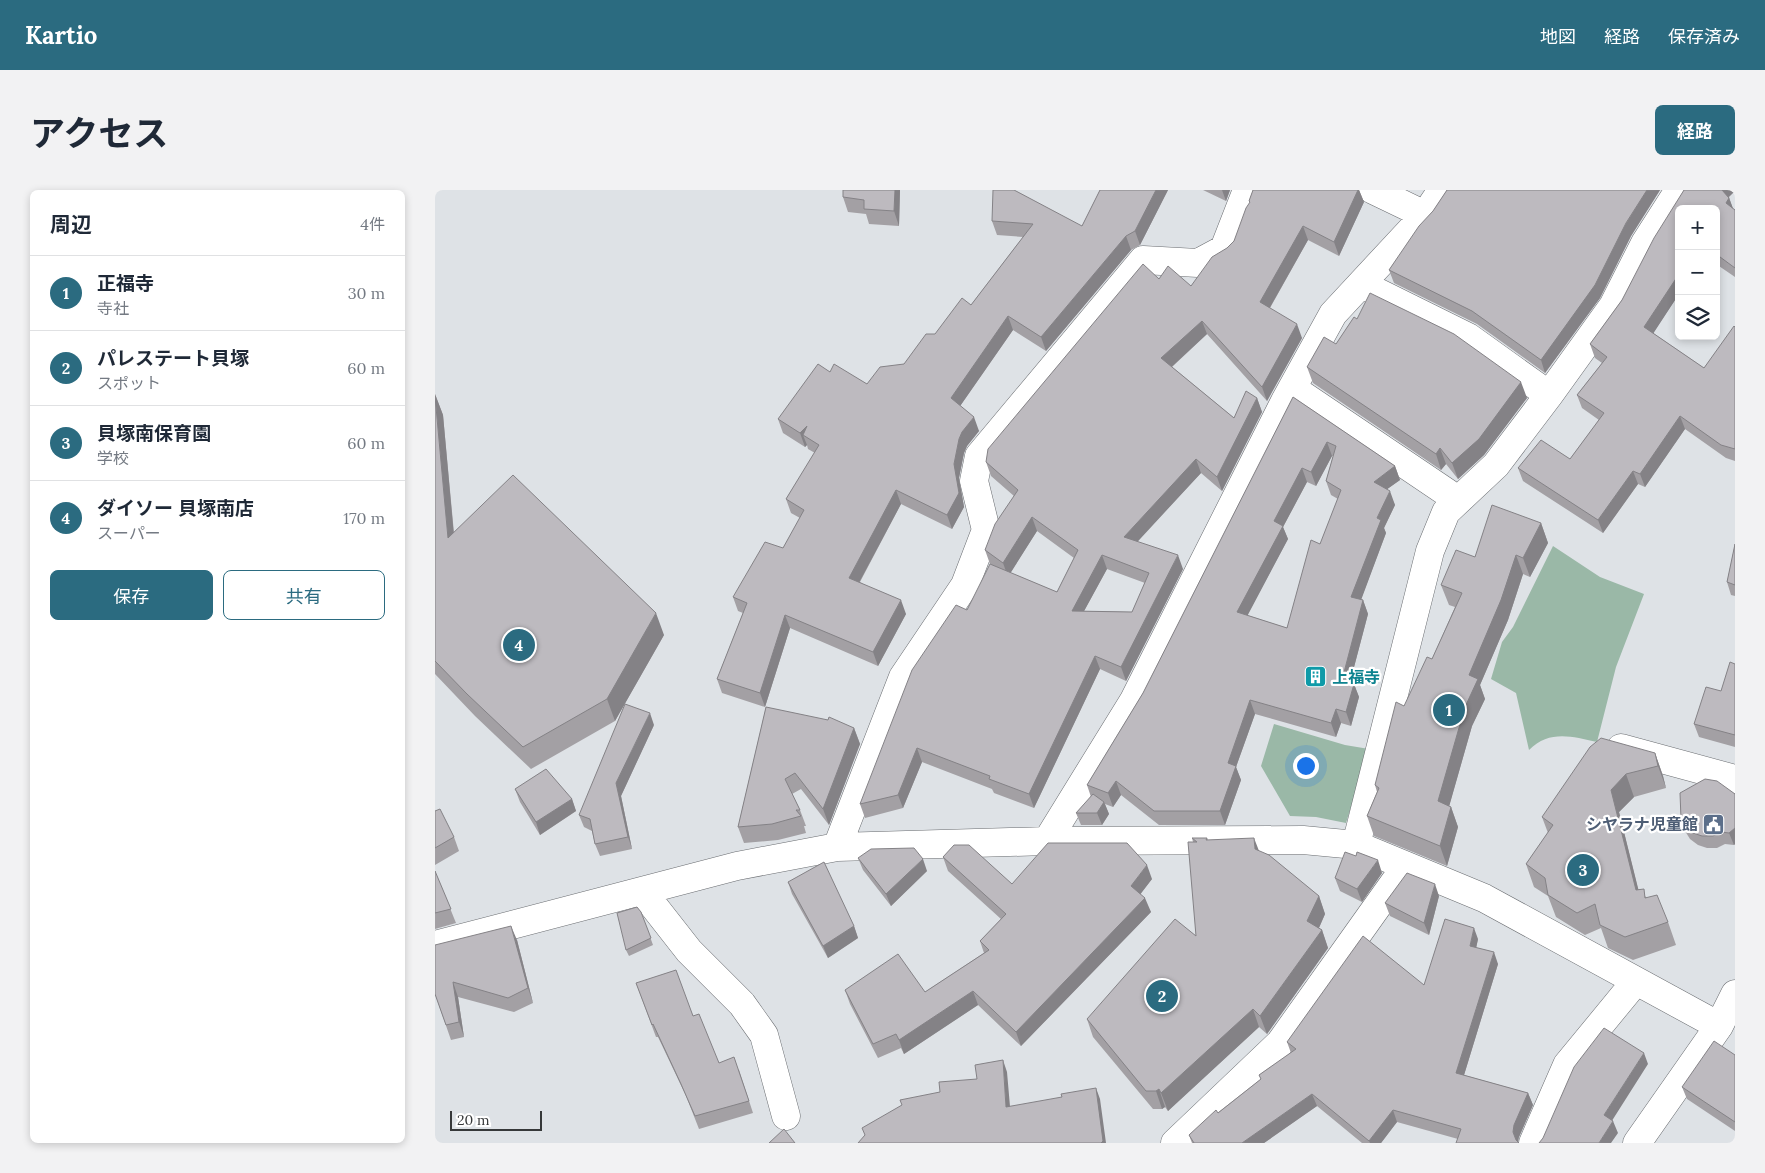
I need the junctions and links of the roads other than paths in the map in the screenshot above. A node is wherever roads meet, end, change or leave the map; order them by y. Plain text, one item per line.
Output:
1 (1247, 190) edge
2 (1373, 190) edge
3 (1442, 190) edge
4 (1679, 190) edge
5 (1425, 215) junction
6 (1361, 284) junction
7 (1292, 388) junction
8 (1549, 395) junction
9 (1458, 500) junction
10 (1616, 747) edge
11 (1735, 779) edge
12 (1047, 840) junction
13 (1355, 845) junction
14 (837, 847) junction
15 (1406, 866) junction
16 (642, 891) junction
17 (435, 945) edge
18 (1636, 981) junction
19 (1735, 994) edge
20 (1719, 1026) junction
21 (786, 1116) dead end
22 (1175, 1143) edge
23 (1533, 1143) edge
24 (1637, 1143) edge

1 - 14 street
2 - 5 street
3 - 5 street
4 - 8 street
5 - 6 street
6 - 7 street
6 - 8 street
7 - 9 street
7 - 12 street
8 - 9 street
9 - 13 street
10 - 11 street
12 - 13 street
12 - 14 street
13 - 15 street
14 - 16 street
15 - 18 street
15 - 22 street
16 - 17 street
16 - 21 street
18 - 20 street
18 - 23 street
19 - 20 street
20 - 24 street

